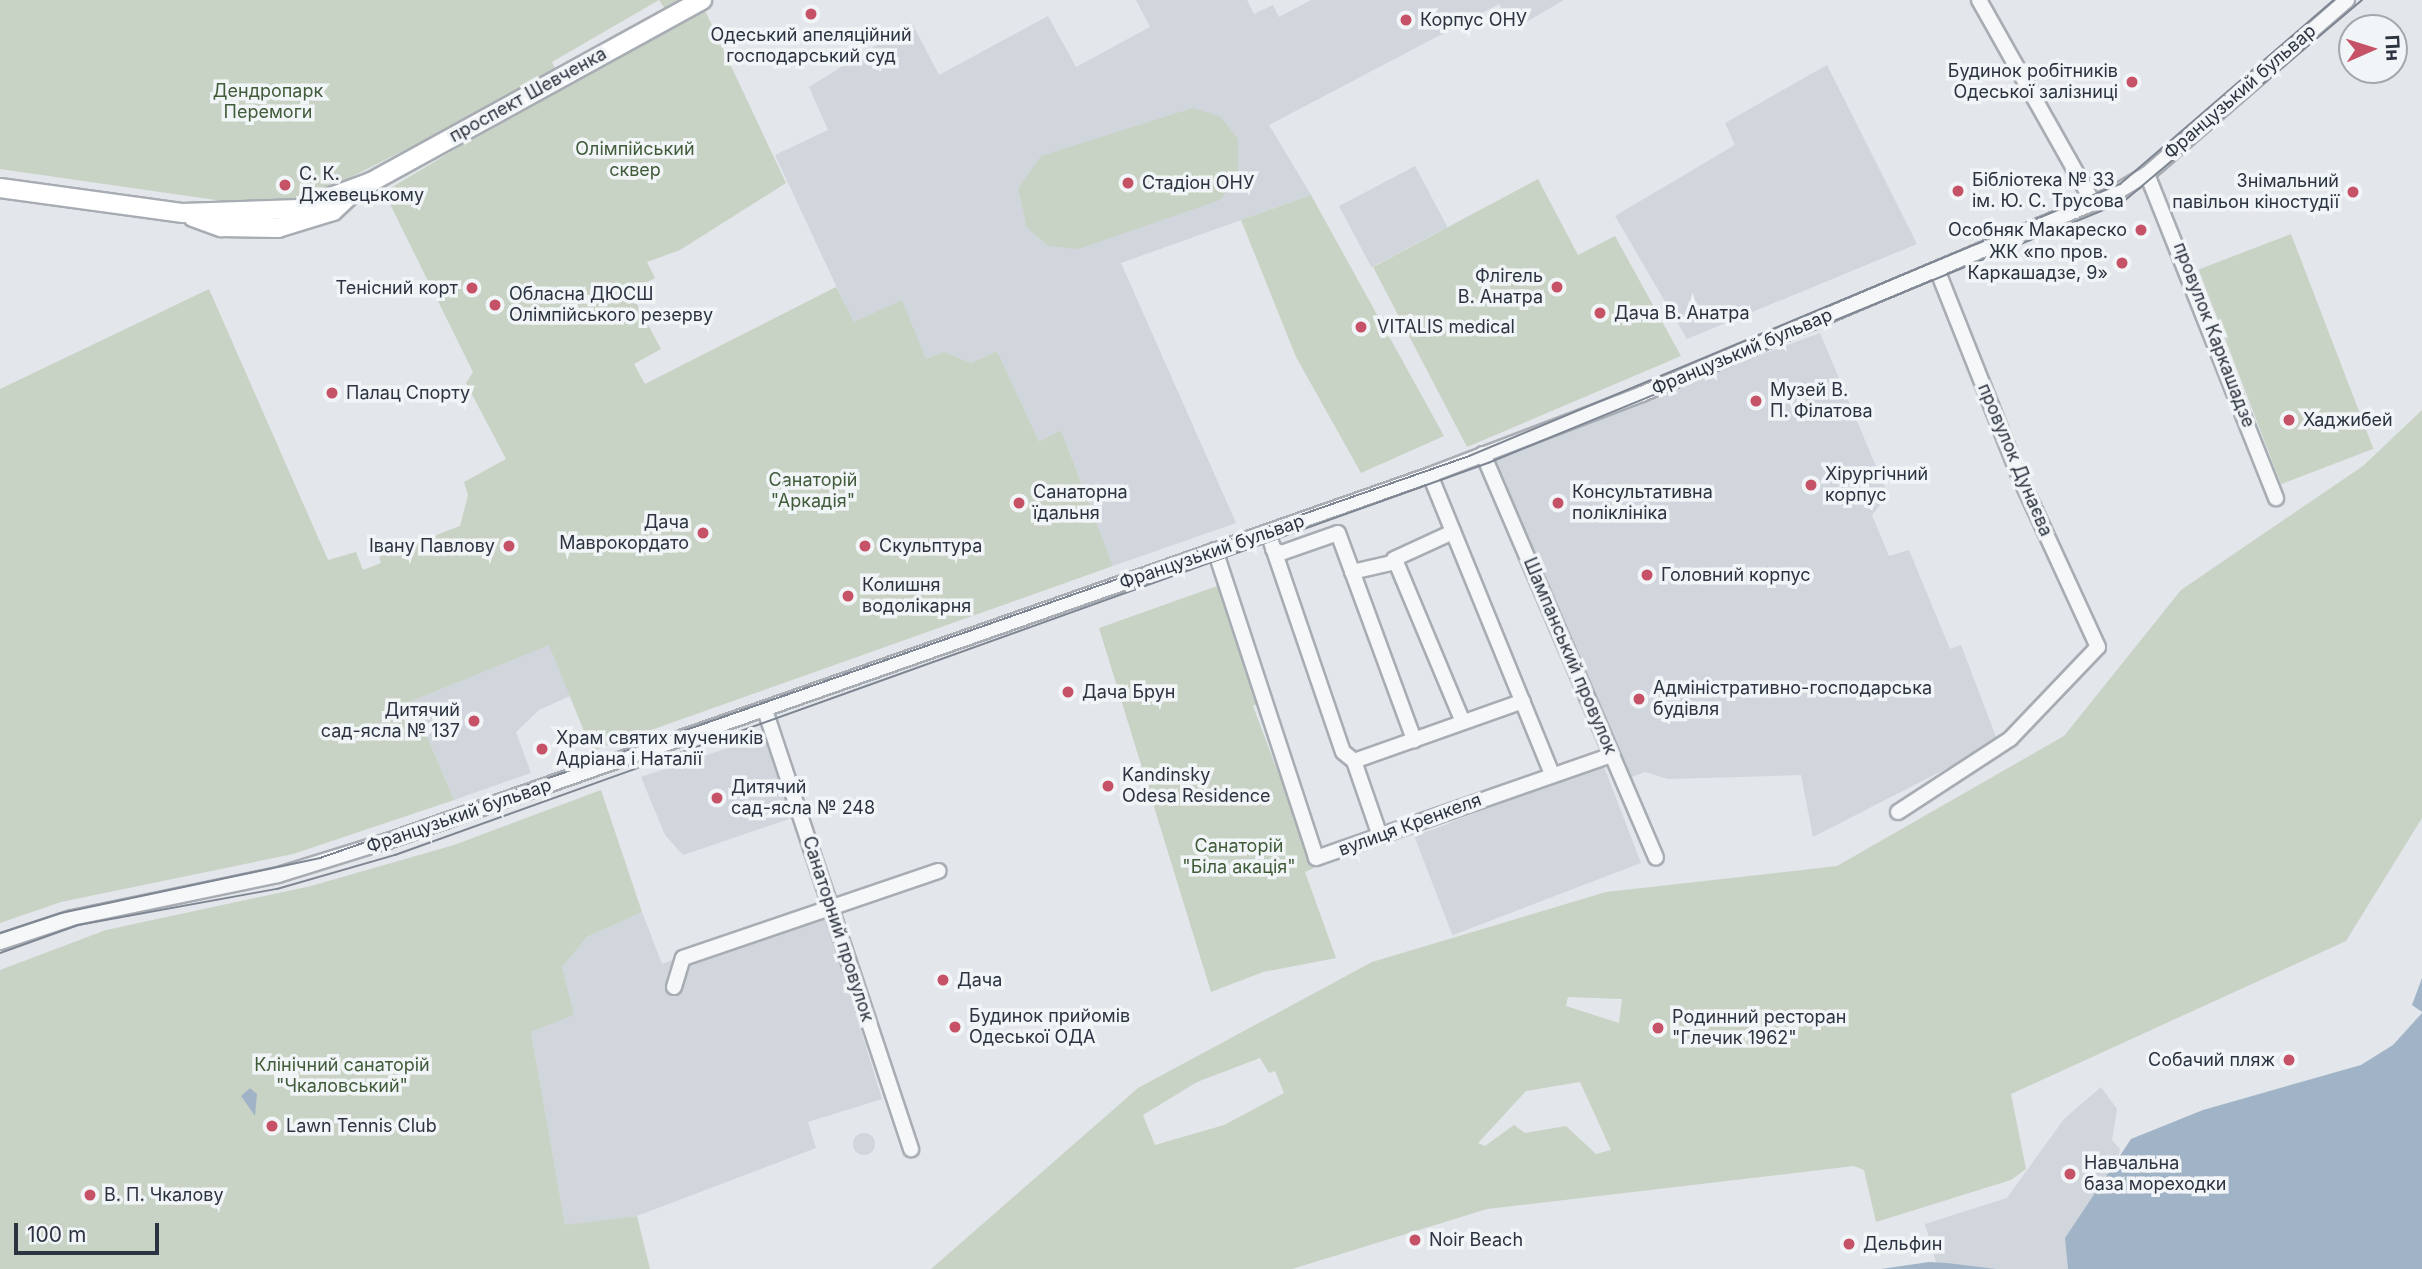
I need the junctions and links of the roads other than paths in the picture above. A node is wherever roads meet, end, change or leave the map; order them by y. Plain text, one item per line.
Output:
1 (702, 0) edge
2 (1979, 0) edge
3 (2347, 0) edge
4 (2147, 174) junction
5 (0, 188) edge
6 (2094, 204) junction
7 (1937, 270) junction
8 (1483, 454) junction
9 (1430, 475) junction
10 (2276, 498) dead end
11 (1453, 532) junction
12 (1268, 533) junction
13 (1273, 549) junction
14 (1215, 550) junction
15 (1394, 559) junction
16 (1352, 572) junction
17 (1523, 701) junction
18 (765, 710) junction
19 (1463, 722) junction
20 (1414, 740) junction
21 (1612, 755) junction
22 (1354, 761) junction
23 (1552, 774) junction
24 (1898, 812) dead end
25 (1380, 836) junction
26 (1656, 857) dead end
27 (939, 871) dead end
28 (832, 909) junction
29 (0, 942) edge
30 (674, 988) dead end
31 (911, 1149) dead end

1 - 5 main road, проспект Шевченка
2 - 6 street
3 - 4 street, Французький бульвар
4 - 6 street, Французький бульвар
4 - 10 street, провулок Каркашадзе
6 - 7 street, Французький бульвар
7 - 8 street, Французький бульвар
7 - 24 street, провулок Дунаєва
8 - 9 street, Французький бульвар
8 - 21 street, Шампанський провулок
9 - 11 street
9 - 12 street, Французький бульвар
11 - 15 street
11 - 17 street
12 - 13 street
12 - 14 street, Французький бульвар
13 - 16 street
13 - 22 street
14 - 18 street, Французький бульвар
14 - 25 street, вулиця Кренкеля
15 - 16 street
15 - 19 street
16 - 20 street
17 - 19 street
17 - 23 street
18 - 28 street, Санаторний провулок
18 - 29 street, Французький бульвар
19 - 20 street
20 - 22 street
21 - 23 street, вулиця Кренкеля
21 - 26 street, Шампанський провулок
22 - 25 street
23 - 25 street, вулиця Кренкеля
27 - 28 street
28 - 30 street
28 - 31 street, Санаторний провулок

